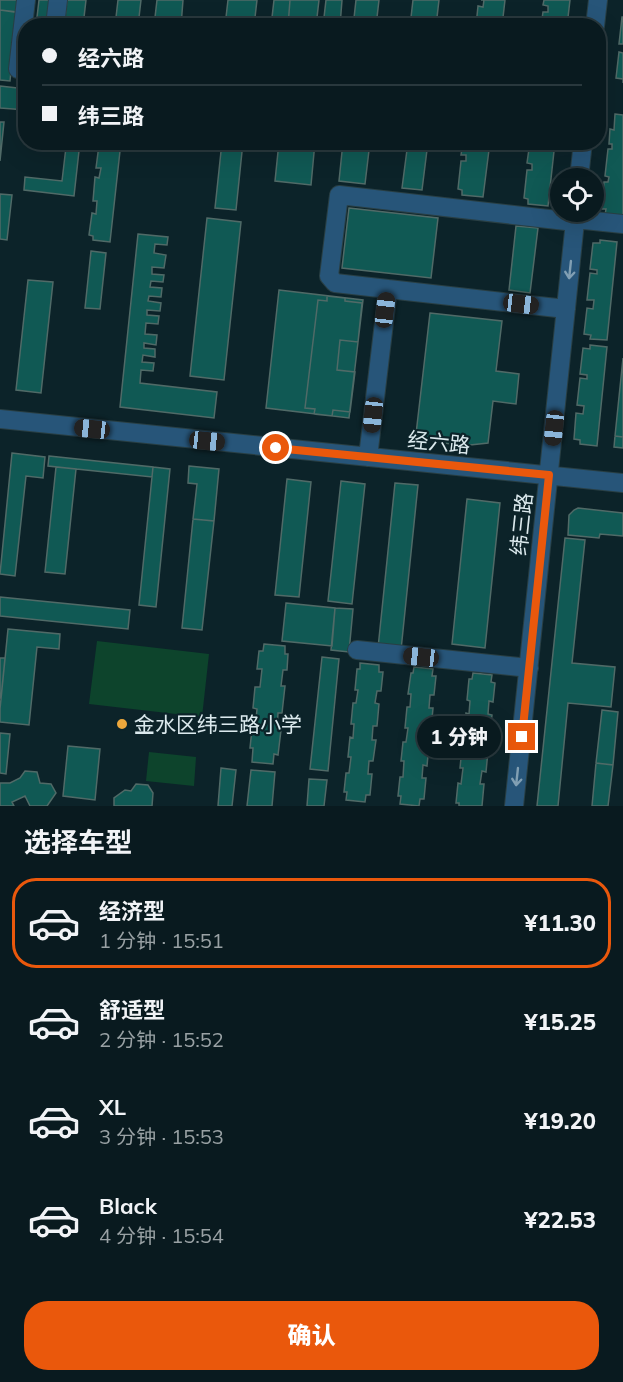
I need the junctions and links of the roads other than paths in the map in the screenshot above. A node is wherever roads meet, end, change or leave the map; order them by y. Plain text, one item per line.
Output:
1 (26, 0) edge
2 (58, 0) edge
3 (598, 0) edge
4 (24, 18) edge
5 (56, 18) edge
6 (597, 18) edge
7 (582, 150) edge
8 (580, 168) edge
9 (550, 216) edge
10 (575, 222) edge
11 (604, 222) edge
12 (623, 224) edge
13 (388, 289) junction
14 (566, 309) junction
15 (0, 419) edge
16 (368, 457) junction
17 (549, 475) junction
18 (623, 483) edge
19 (357, 650) dead end
20 (529, 668) junction
21 (514, 806) edge

1 - 4 street
2 - 5 street
3 - 6 street
7 - 8 street
9 - 13 street
10 -> 14 street, 纬三路
11 - 12 street
13 - 14 street
13 - 16 street
14 - 17 street, 纬三路
15 - 16 street, 经六路
16 - 17 street, 经六路
17 - 18 street, 经六路
17 - 20 street, 纬三路
19 - 20 street
20 -> 21 street, 纬三路

